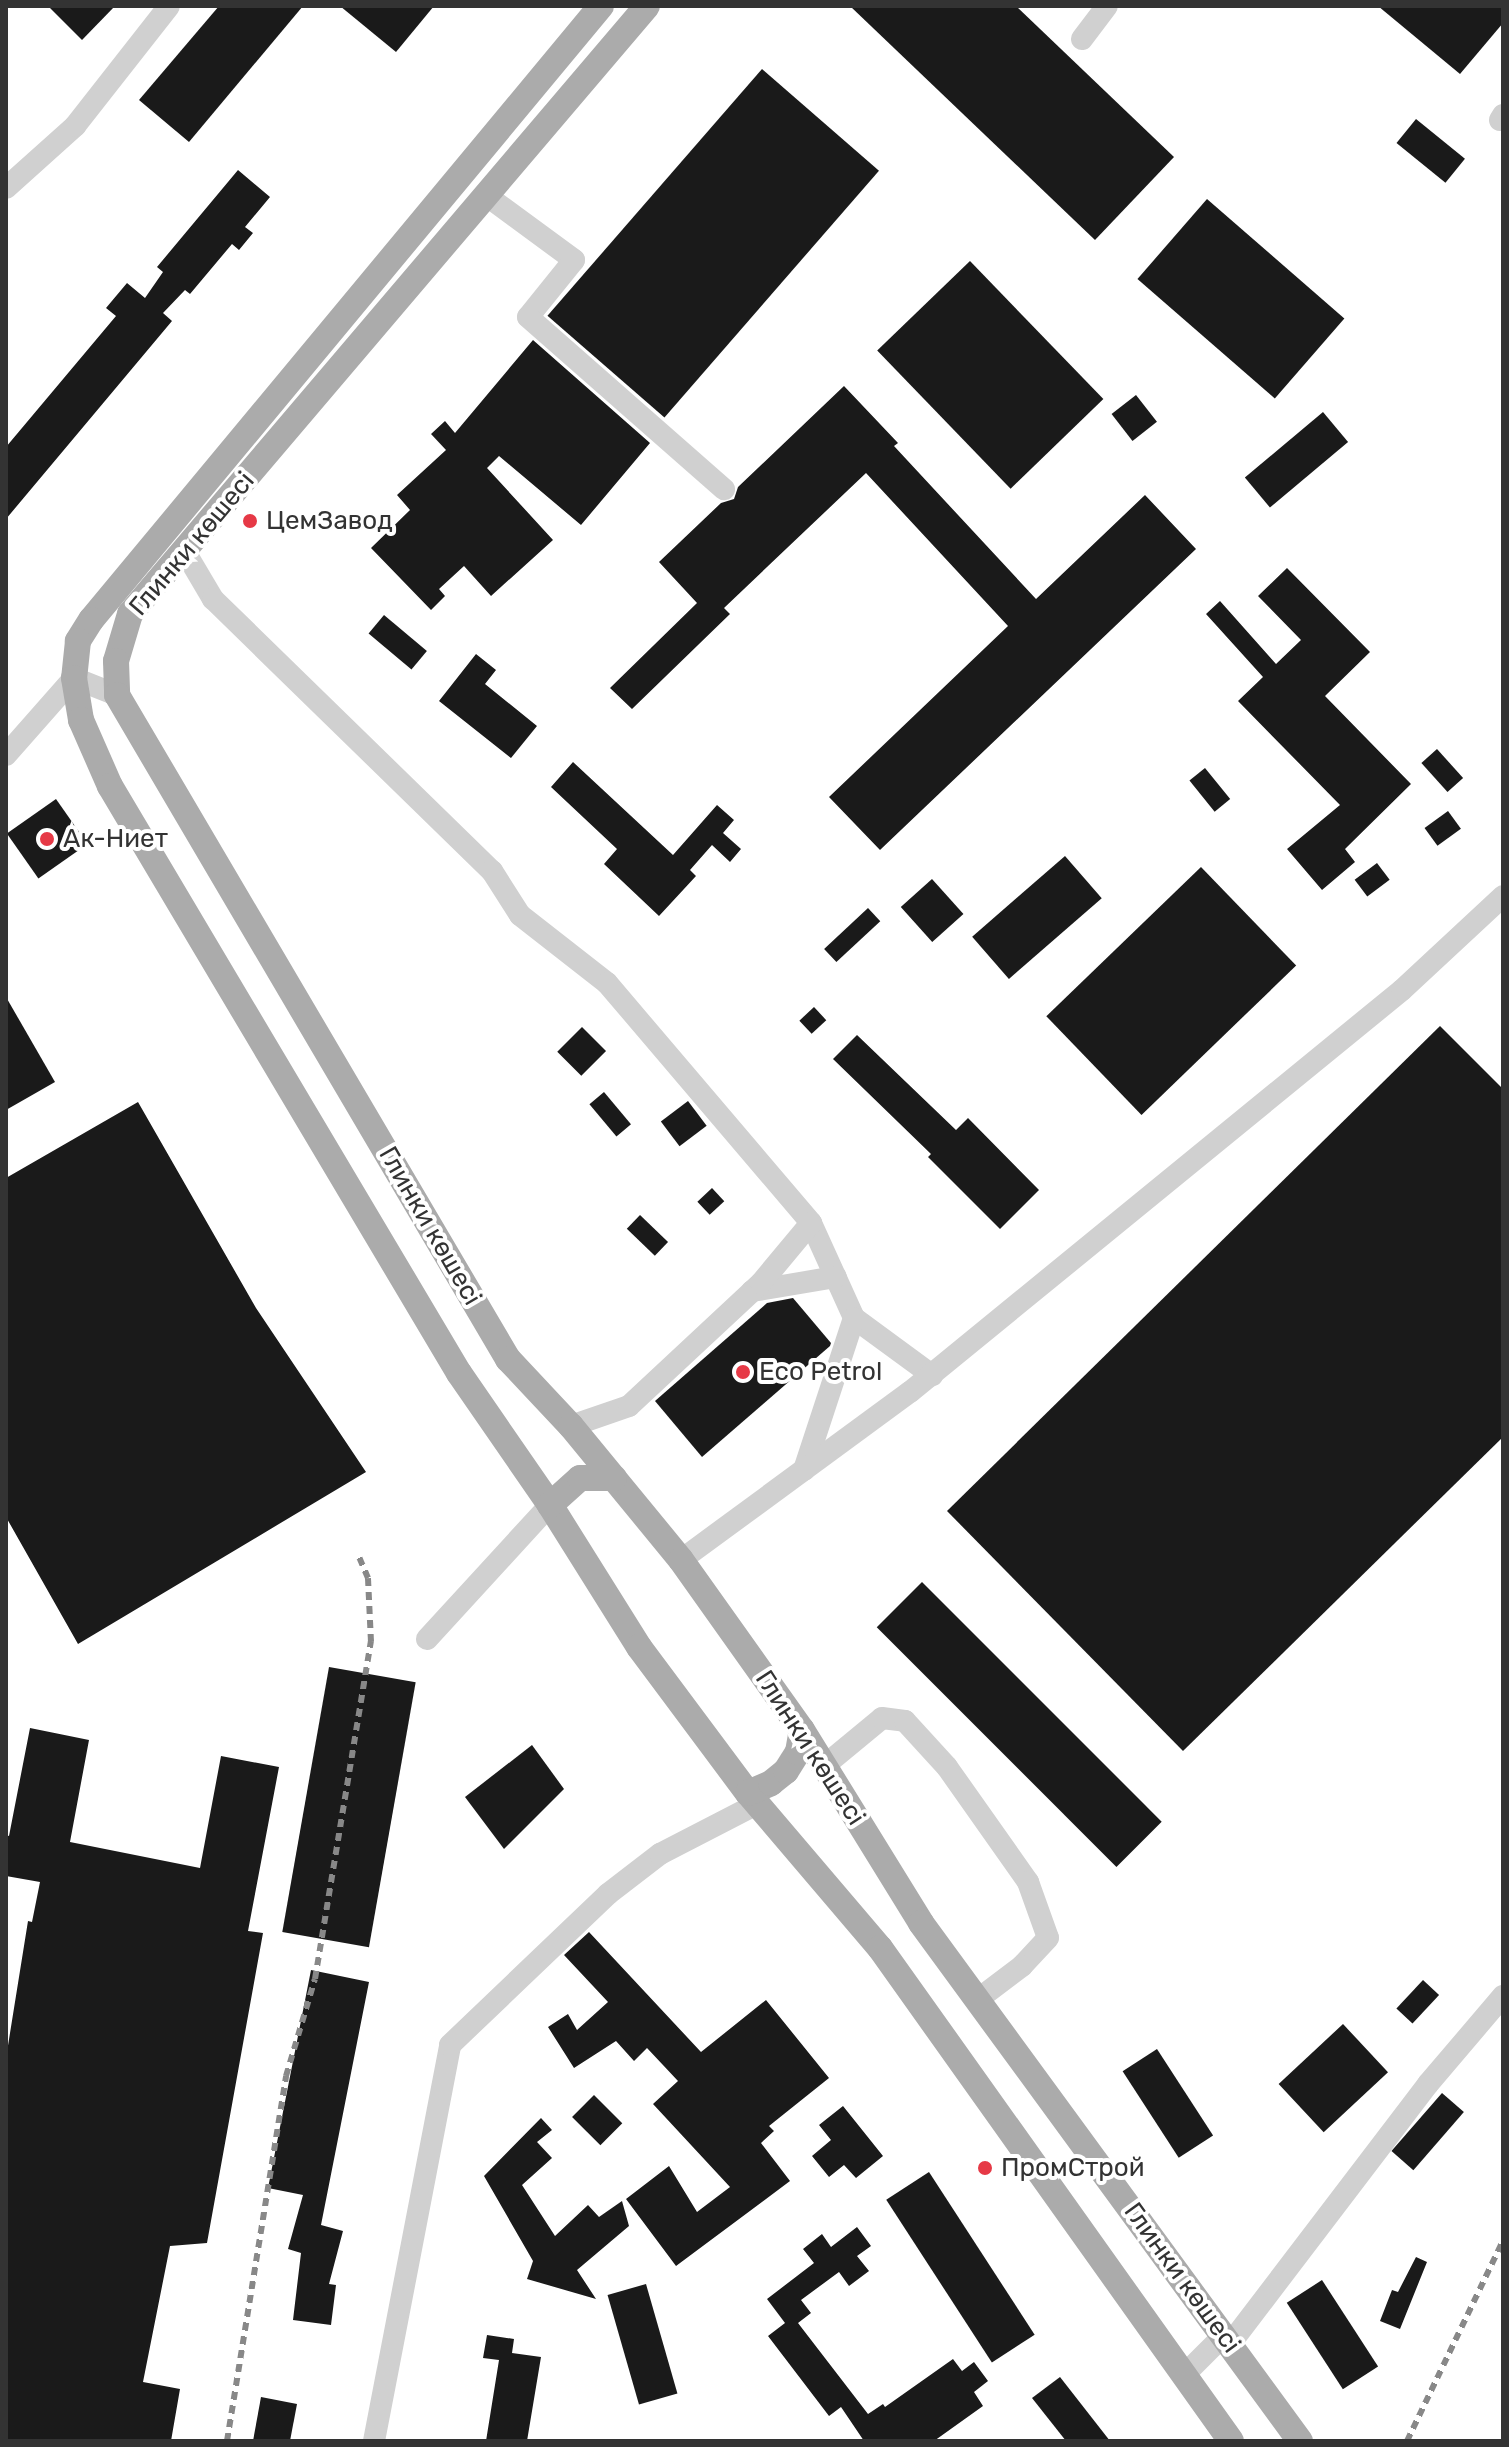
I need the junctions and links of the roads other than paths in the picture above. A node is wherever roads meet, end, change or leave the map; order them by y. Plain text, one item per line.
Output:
1 (169, 6) edge
2 (601, 6) edge
3 (647, 6) edge
4 (1107, 6) edge
5 (1082, 39) dead end
6 (6, 188) edge
7 (487, 196) junction
8 (724, 489) dead end
9 (184, 550) junction
10 (74, 678) junction
11 (117, 695) junction
12 (6, 755) edge
13 (1503, 896) edge
14 (811, 1223) junction
15 (836, 1277) junction
16 (752, 1291) junction
17 (854, 1318) junction
18 (932, 1375) junction
19 (571, 1426) junction
20 (804, 1470) junction
21 (614, 1478) junction
22 (550, 1505) junction
23 (681, 1560) junction
24 (427, 1639) dead end
25 (802, 1730) junction
26 (824, 1766) junction
27 (753, 1798) junction
28 (1503, 1996) edge
29 (977, 2000) junction
30 (1227, 2339) junction
31 (1184, 2375) junction
32 (374, 2441) edge
33 (1231, 2441) edge
34 (1300, 2441) edge

1 - 6 street
2 - 10 main road, Глинки көшесі
3 - 7 main road, Глинки көшесі
4 - 5 street
7 - 8 street
7 - 9 main road, Глинки көшесі
9 - 11 main road, Глинки көшесі
9 - 14 street
10 - 11 street
10 - 12 street
10 - 22 main road, Глинки көшесі
11 - 19 main road, Глинки көшесі
13 - 18 street
14 - 15 street
14 - 16 street
15 - 16 street
15 - 17 street
16 - 19 street
17 - 18 street
17 - 20 street
18 - 20 street
19 - 21 main road, Глинки көшесі
20 - 23 street
21 - 22 main road
21 - 23 main road, Глинки көшесі
22 - 24 street
22 - 27 main road, Глинки көшесі
23 - 25 main road, Глинки көшесі
25 - 26 main road, Глинки көшесі
25 - 27 main road
26 - 29 main road, Глинки көшесі
26 - 29 street
27 - 31 main road, Глинки көшесі
27 - 32 street
28 - 30 street
29 - 30 main road, Глинки көшесі
30 - 31 street
30 - 34 main road, Глинки көшесі
31 - 33 main road, Глинки көшесі

